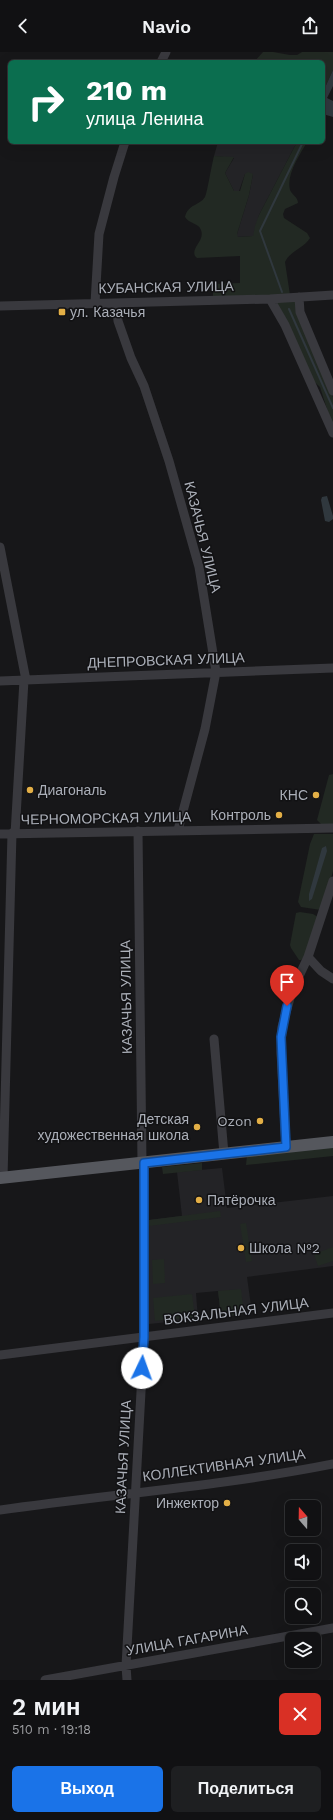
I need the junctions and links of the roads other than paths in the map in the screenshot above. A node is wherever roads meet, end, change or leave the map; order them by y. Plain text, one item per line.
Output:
1 (124, 144) edge
2 (333, 295) edge
3 (299, 297) junction
4 (270, 299) junction
5 (95, 303) junction
6 (116, 303) junction
7 (0, 306) edge
8 (333, 391) edge
9 (333, 433) edge
10 (0, 547) edge
11 (333, 668) edge
12 (216, 672) junction
13 (25, 680) junction
14 (0, 681) edge
15 (333, 828) edge
16 (178, 830) junction
17 (138, 831) junction
18 (0, 834) edge
19 (13, 834) junction
20 (333, 881) edge
21 (308, 957) junction
22 (333, 978) edge
23 (214, 1039) dead end
24 (333, 1142) edge
25 (286, 1147) junction
26 (224, 1154) junction
27 (143, 1163) junction
28 (2, 1178) edge
29 (333, 1313) edge
30 (144, 1337) junction
31 (0, 1355) edge
32 (333, 1464) edge
33 (135, 1492) junction
34 (0, 1510) edge
35 (333, 1628) edge
36 (126, 1666) junction
37 (45, 1680) edge
38 (127, 1680) edge

1 - 5 street
2 - 3 street, КУБАНСКАЯ УЛИЦА
3 - 4 street, КУБАНСКАЯ УЛИЦА
3 - 8 street
4 - 6 street, КУБАНСКАЯ УЛИЦА
4 - 9 street
5 - 6 street, КУБАНСКАЯ УЛИЦА
5 - 7 street, КУБАНСКАЯ УЛИЦА
6 - 12 street, КАЗАЧЬЯ УЛИЦА
10 - 13 street
11 - 12 street, ДНЕПРОВСКАЯ УЛИЦА
12 - 13 street, ДНЕПРОВСКАЯ УЛИЦА
12 - 16 street, КАЗАЧЬЯ УЛИЦА
13 - 14 street, ДНЕПРОВСКАЯ УЛИЦА
13 - 19 street
15 - 16 street, ЧЕРНОМОРСКАЯ УЛИЦА
16 - 17 street, ЧЕРНОМОРСКАЯ УЛИЦА
17 - 19 street, ЧЕРНОМОРСКАЯ УЛИЦА
17 - 27 street, КАЗАЧЬЯ УЛИЦА
18 - 19 street, ЧЕРНОМОРСКАЯ УЛИЦА
19 - 28 street
20 - 21 street
21 - 22 street
21 - 25 street
23 - 26 street
24 - 25 main road
25 - 26 main road
26 - 27 main road
27 - 28 main road
27 - 30 street, КАЗАЧЬЯ УЛИЦА
29 - 30 street, ВОКЗАЛЬНАЯ УЛИЦА
30 - 31 street, ВОКЗАЛЬНАЯ УЛИЦА
30 - 33 street, КАЗАЧЬЯ УЛИЦА
32 - 33 street, КОЛЛЕКТИВНАЯ УЛИЦА
33 - 34 street, КОЛЛЕКТИВНАЯ УЛИЦА
33 - 36 street, КАЗАЧЬЯ УЛИЦА
35 - 36 street, УЛИЦА ГАГАРИНА
36 - 37 street, УЛИЦА ГАГАРИНА
36 - 38 street, КАЗАЧЬЯ УЛИЦА

